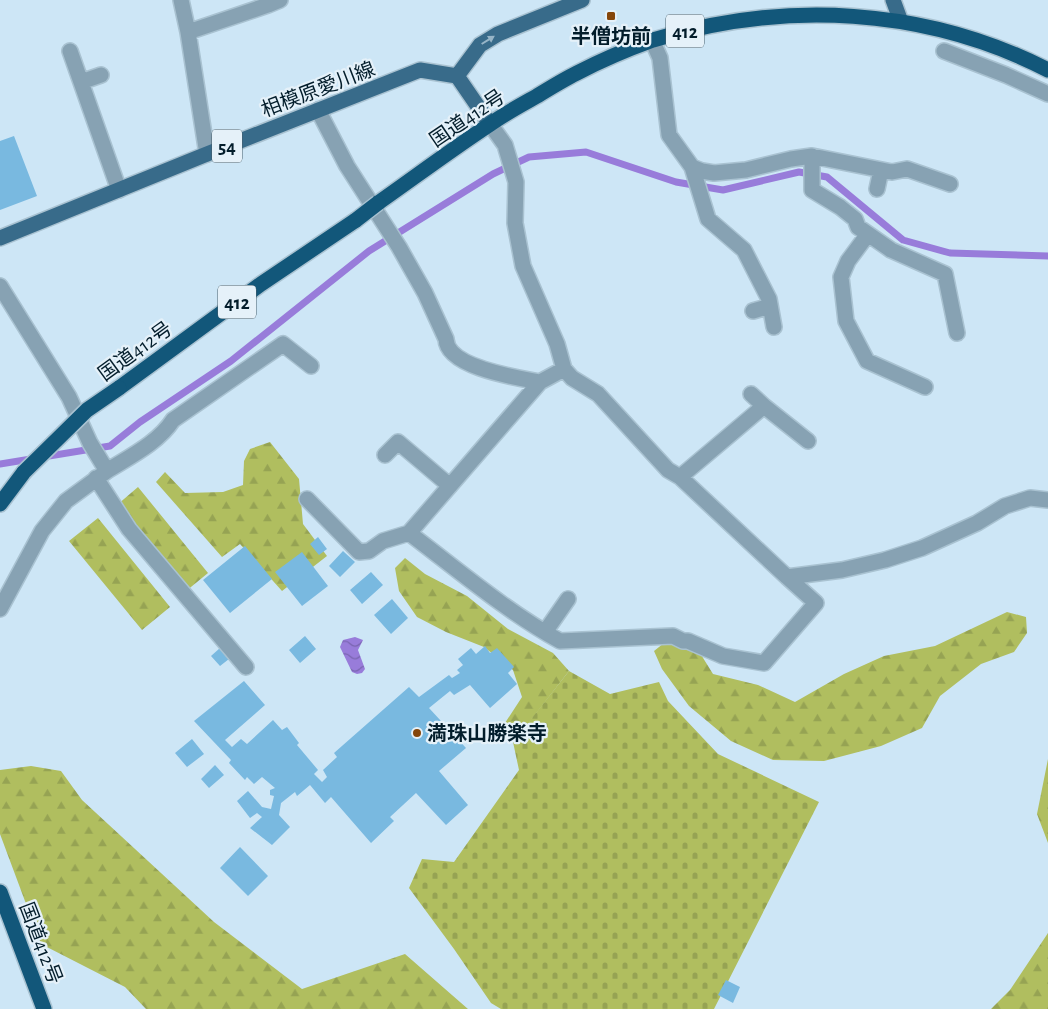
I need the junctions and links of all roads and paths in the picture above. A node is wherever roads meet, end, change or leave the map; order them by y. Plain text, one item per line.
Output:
1 (181, 0) edge
2 (280, 0) edge
3 (582, 0) edge
4 (893, 0) edge
5 (900, 19) junction
6 (188, 32) junction
7 (652, 40) junction
8 (70, 51) dead end
9 (944, 51) dead end
10 (1048, 70) edge
11 (100, 75) dead end
12 (457, 76) junction
13 (81, 82) junction
14 (1048, 94) edge
15 (318, 110) junction
16 (490, 124) junction
17 (207, 154) junction
18 (812, 158) junction
19 (693, 169) junction
20 (881, 170) junction
21 (950, 184) dead end
22 (877, 188) dead end
23 (119, 190) junction
24 (868, 234) junction
25 (0, 238) edge
26 (0, 286) edge
27 (770, 306) junction
28 (753, 311) dead end
29 (774, 327) dead end
30 (958, 333) dead end
31 (311, 366) dead end
32 (564, 369) junction
33 (540, 382) junction
34 (925, 387) dead end
35 (751, 394) dead end
36 (764, 406) junction
37 (808, 442) dead end
38 (385, 455) dead end
39 (102, 471) junction
40 (680, 477) junction
41 (450, 486) junction
42 (307, 499) dead end
43 (1048, 500) edge
44 (0, 504) edge
45 (409, 533) junction
46 (787, 577) junction
47 (568, 598) dead end
48 (0, 609) edge
49 (545, 632) junction
50 (246, 667) dead end
51 (0, 892) edge
52 (44, 1009) edge

1 - 6 street
2 - 6 street
12 -> 3 main road
4 - 5 main road
5 - 7 highway, 国道412号 / 412
5 - 10 highway, 国道412号 / 412
6 - 17 street
7 - 16 highway, 国道412号 / 412
7 - 19 street
8 - 13 street
9 - 14 street
11 - 13 street
12 - 15 main road, 相模原愛川線 / 54
12 - 16 main road
13 - 23 street
15 - 17 main road, 相模原愛川線 / 54
15 - 33 street
16 - 32 street
16 - 44 highway, 国道412号 / 412, bridge
17 - 23 main road, 相模原愛川線 / 54
18 - 19 street
18 - 20 street
18 - 24 street
19 - 27 street
20 - 21 street
20 - 22 street
23 - 25 main road, 相模原愛川線 / 54
24 - 30 street
24 - 34 street
26 - 39 street
27 - 28 street
27 - 29 street
31 - 39 street
32 - 33 street
32 - 40 street
33 - 41 street
35 - 36 street
36 - 37 street
36 - 40 street
38 - 41 street
39 - 48 street
39 - 50 street
40 - 46 street
41 - 45 street
42 - 45 street
43 - 46 street
45 - 49 street
46 - 49 street
47 - 49 street
51 - 52 highway, 国道412号

